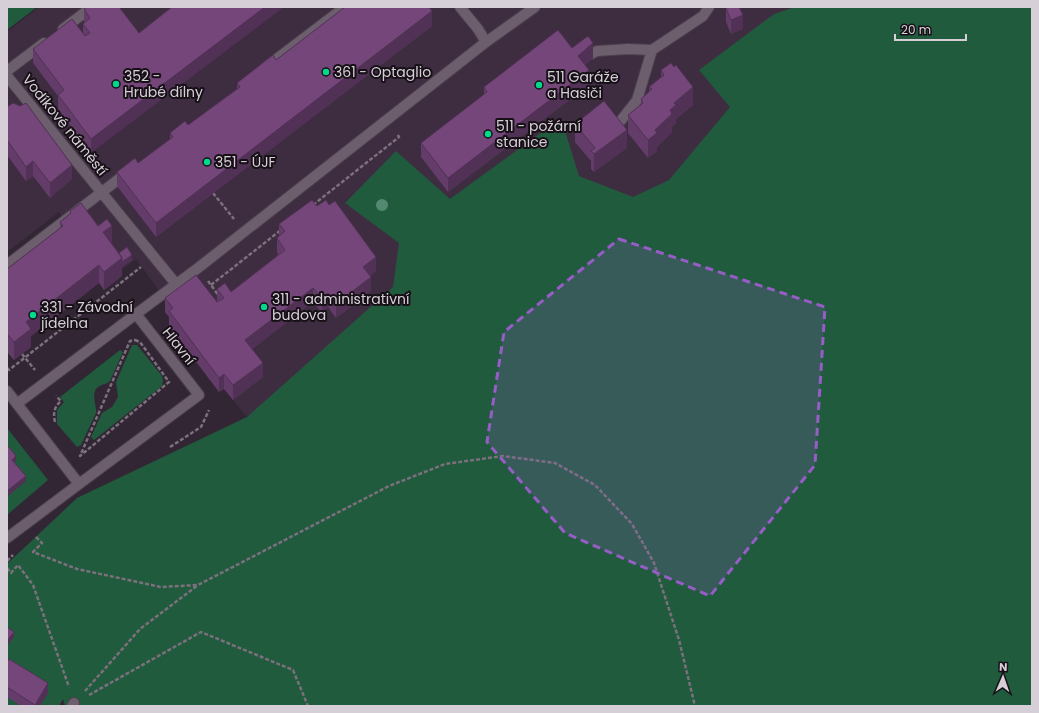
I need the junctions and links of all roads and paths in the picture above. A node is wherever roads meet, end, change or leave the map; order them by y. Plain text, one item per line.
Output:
1 (92, 7) edge
2 (345, 7) edge
3 (460, 7) edge
4 (708, 7) edge
5 (530, 8) edge
6 (486, 42) junction
7 (652, 50) junction
8 (591, 54) edge
9 (7, 71) edge
10 (257, 74) edge
11 (7, 76) edge
12 (386, 120) junction
13 (612, 130) edge
14 (139, 164) edge
15 (101, 192) junction
16 (214, 194) edge
17 (312, 206) edge
18 (234, 220) dead end
19 (286, 226) edge
20 (7, 264) edge
21 (141, 267) dead end
22 (114, 283) edge
23 (176, 284) junction
24 (211, 285) dead end
25 (116, 286) junction
26 (136, 314) junction
27 (22, 354) edge
28 (25, 358) junction
29 (7, 368) edge
30 (46, 383) junction
31 (7, 391) edge
32 (18, 404) junction
33 (55, 424) dead end
34 (76, 451) dead end
35 (80, 456) junction
36 (79, 484) junction
37 (7, 538) edge
38 (32, 552) dead end
39 (13, 555) dead end
40 (7, 561) edge
41 (7, 568) edge
42 (198, 585) junction
43 (73, 704) edge
44 (308, 706) edge
45 (695, 706) edge

1 - 9 street
2 - 10 street
3 - 6 street
4 - 7 street
5 - 6 street
6 - 12 street
7 - 8 street
7 - 13 street
11 - 15 street, Vodíkové náměstí
12 - 17 path
12 - 23 street
14 - 15 street
15 - 20 street
15 - 23 street, Vodíkové náměstí
16 - 18 path
19 - 24 path
21 - 25 path
22 - 25 path
23 - 26 street
25 - 28 path
26 - 30 street
26 - 36 street, Hlavní
27 - 28 path
28 - 29 path
28 - 30 path
30 - 32 street
30 - 33 path
31 - 32 street
32 - 36 street
34 - 35 path
35 - 35 path
36 - 37 street, Hlavní
38 - 42 path
39 - 40 path
41 - 43 path
42 - 43 path
42 - 45 path
43 - 44 path

